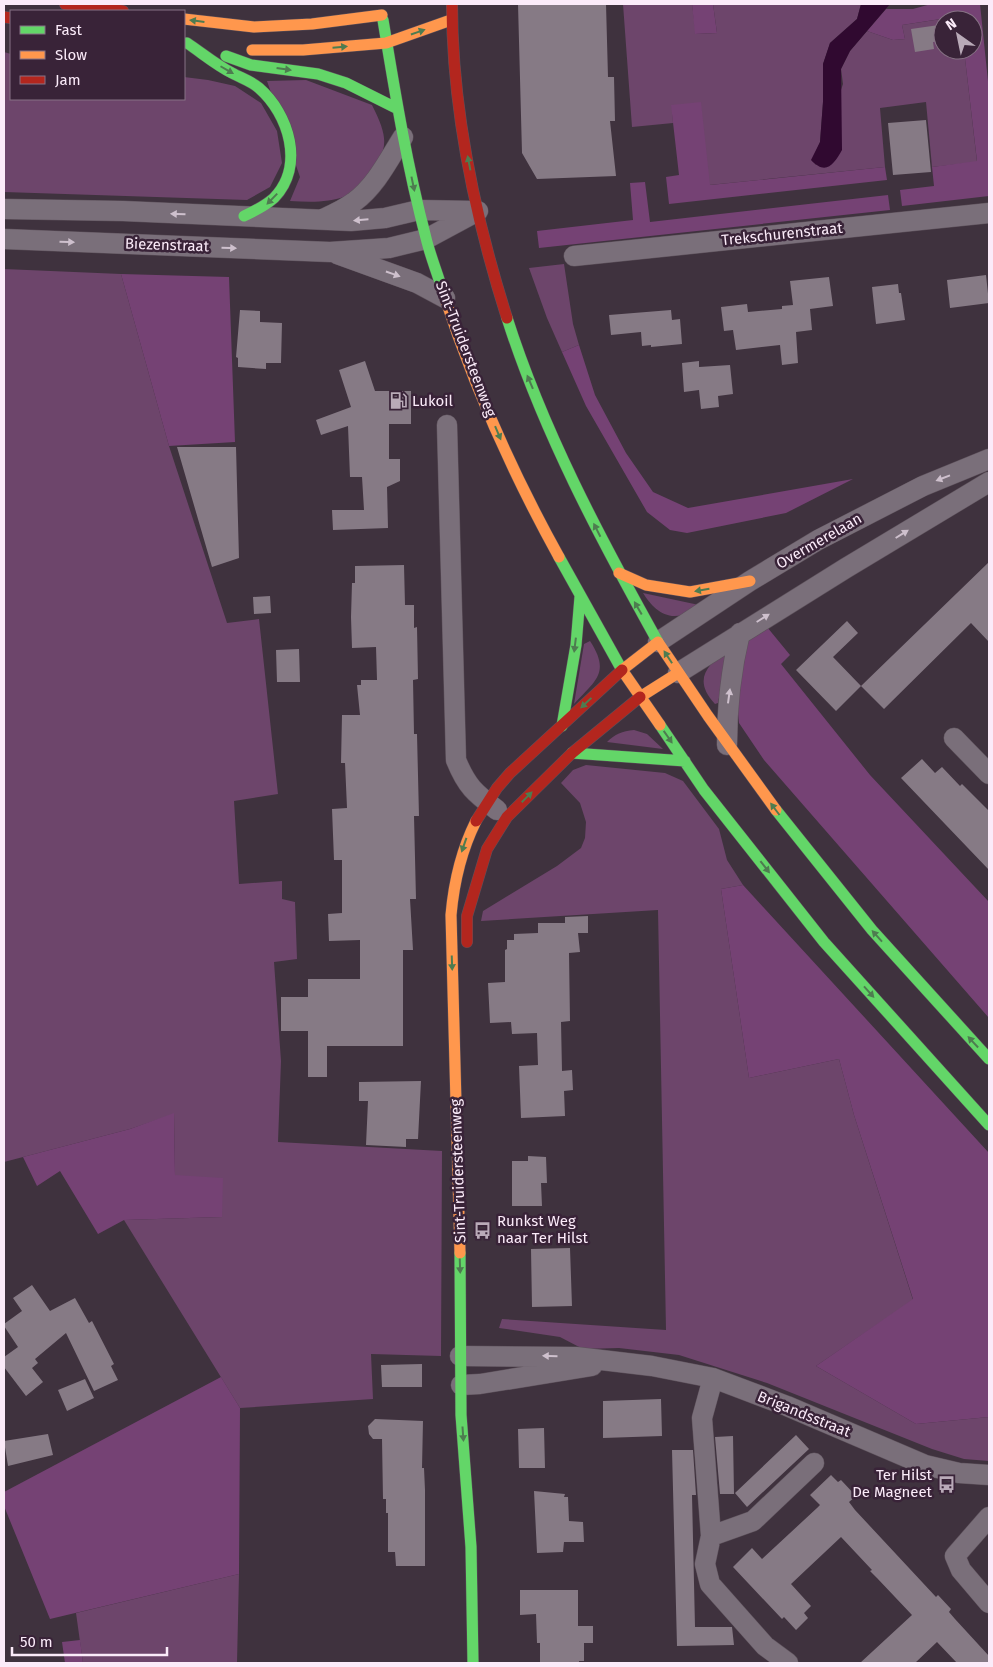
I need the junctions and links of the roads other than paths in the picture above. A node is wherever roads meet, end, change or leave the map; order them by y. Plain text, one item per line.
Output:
1 (65, 4) edge
2 (452, 4) edge
3 (115, 10) edge
4 (385, 11) edge
5 (312, 12) dead end
6 (422, 18) dead end
7 (185, 19) edge
8 (451, 20) junction
9 (280, 26) junction
10 (185, 43) edge
11 (386, 43) junction
12 (398, 109) junction
13 (403, 136) junction
14 (4, 208) edge
15 (419, 210) junction
16 (478, 211) junction
17 (989, 212) edge
18 (244, 216) junction
19 (321, 220) junction
20 (4, 239) edge
21 (426, 239) junction
22 (330, 252) junction
23 (574, 256) dead end
24 (445, 298) junction
25 (447, 425) dead end
26 (989, 460) edge
27 (989, 482) edge
28 (619, 574) junction
29 (750, 581) junction
30 (580, 597) junction
31 (740, 633) junction
32 (658, 642) junction
33 (622, 670) junction
34 (678, 673) junction
35 (640, 697) junction
36 (562, 726) junction
37 (954, 738) dead end
38 (727, 745) junction
39 (572, 753) junction
40 (685, 761) junction
41 (989, 774) edge
42 (487, 802) junction
43 (507, 818) junction
44 (468, 956) dead end
45 (989, 1059) edge
46 (468, 1105) dead end
47 (989, 1125) edge
48 (472, 1279) dead end
49 (616, 1362) junction
50 (474, 1370) junction
51 (713, 1378) junction
52 (814, 1463) dead end
53 (477, 1470) dead end
54 (989, 1475) edge
55 (989, 1517) edge
56 (711, 1536) junction
57 (471, 1547) junction
58 (989, 1603) edge
59 (473, 1663) edge
60 (788, 1663) edge

1 - 3 main road
2 - 8 main road
4 - 9 main road
4 - 11 main road, Sint-Truidersteenweg
5 - 9 main road
6 - 8 main road
9 -> 7 main road
11 -> 8 main road
16 -> 8 main road
10 -> 11 main road
10 -> 12 main road
10 -> 18 main road
11 - 12 main road, Sint-Truidersteenweg
12 - 13 main road, Sint-Truidersteenweg
13 -> 15 main road, Sint-Truidersteenweg
13 - 19 street
18 -> 14 street
15 - 16 street
15 -> 19 street
15 - 21 main road, Sint-Truidersteenweg
16 - 21 street, Biezenstraat
28 -> 16 main road
17 - 23 street, Trekschurenstraat
18 - 19 street
20 -> 22 street, Biezenstraat
21 - 22 street, Biezenstraat
21 - 24 main road, Sint-Truidersteenweg
22 -> 24 street, Biezenstraat
24 -> 30 main road, Sint-Truidersteenweg
25 - 42 street
26 -> 29 street, Overmerelaan
31 -> 27 street
29 -> 28 main road
32 -> 28 main road
29 - 32 street, Overmerelaan
30 - 33 main road, Sint-Truidersteenweg
30 -> 36 main road
31 - 34 street
38 -> 31 street
32 - 33 main road, Sint-Truidersteenweg
34 -> 32 main road
33 - 35 main road, Sint-Truidersteenweg
33 -> 36 main road, Sint-Truidersteenweg
34 - 35 main road
34 - 38 main road
35 - 39 main road
35 -> 40 main road, Sint-Truidersteenweg
36 - 42 main road, Sint-Truidersteenweg
37 - 41 street
45 -> 38 main road
39 - 40 main road
43 -> 39 main road
40 -> 47 main road, Sint-Truidersteenweg
42 - 43 street
42 -> 50 main road, Sint-Truidersteenweg
43 - 44 main road
46 - 48 main road, Sint-Truidersteenweg
49 - 50 street, Brigandsstraat
49 -> 50 street, Brigandsstraat
49 - 51 street, Brigandsstraat
50 -> 57 main road, Sint-Truidersteenweg
51 - 54 street, Brigandsstraat
51 - 56 street
52 - 56 street
53 - 57 main road, Sint-Truidersteenweg
55 - 58 street
56 - 60 street
57 - 59 main road, Sint-Truidersteenweg

